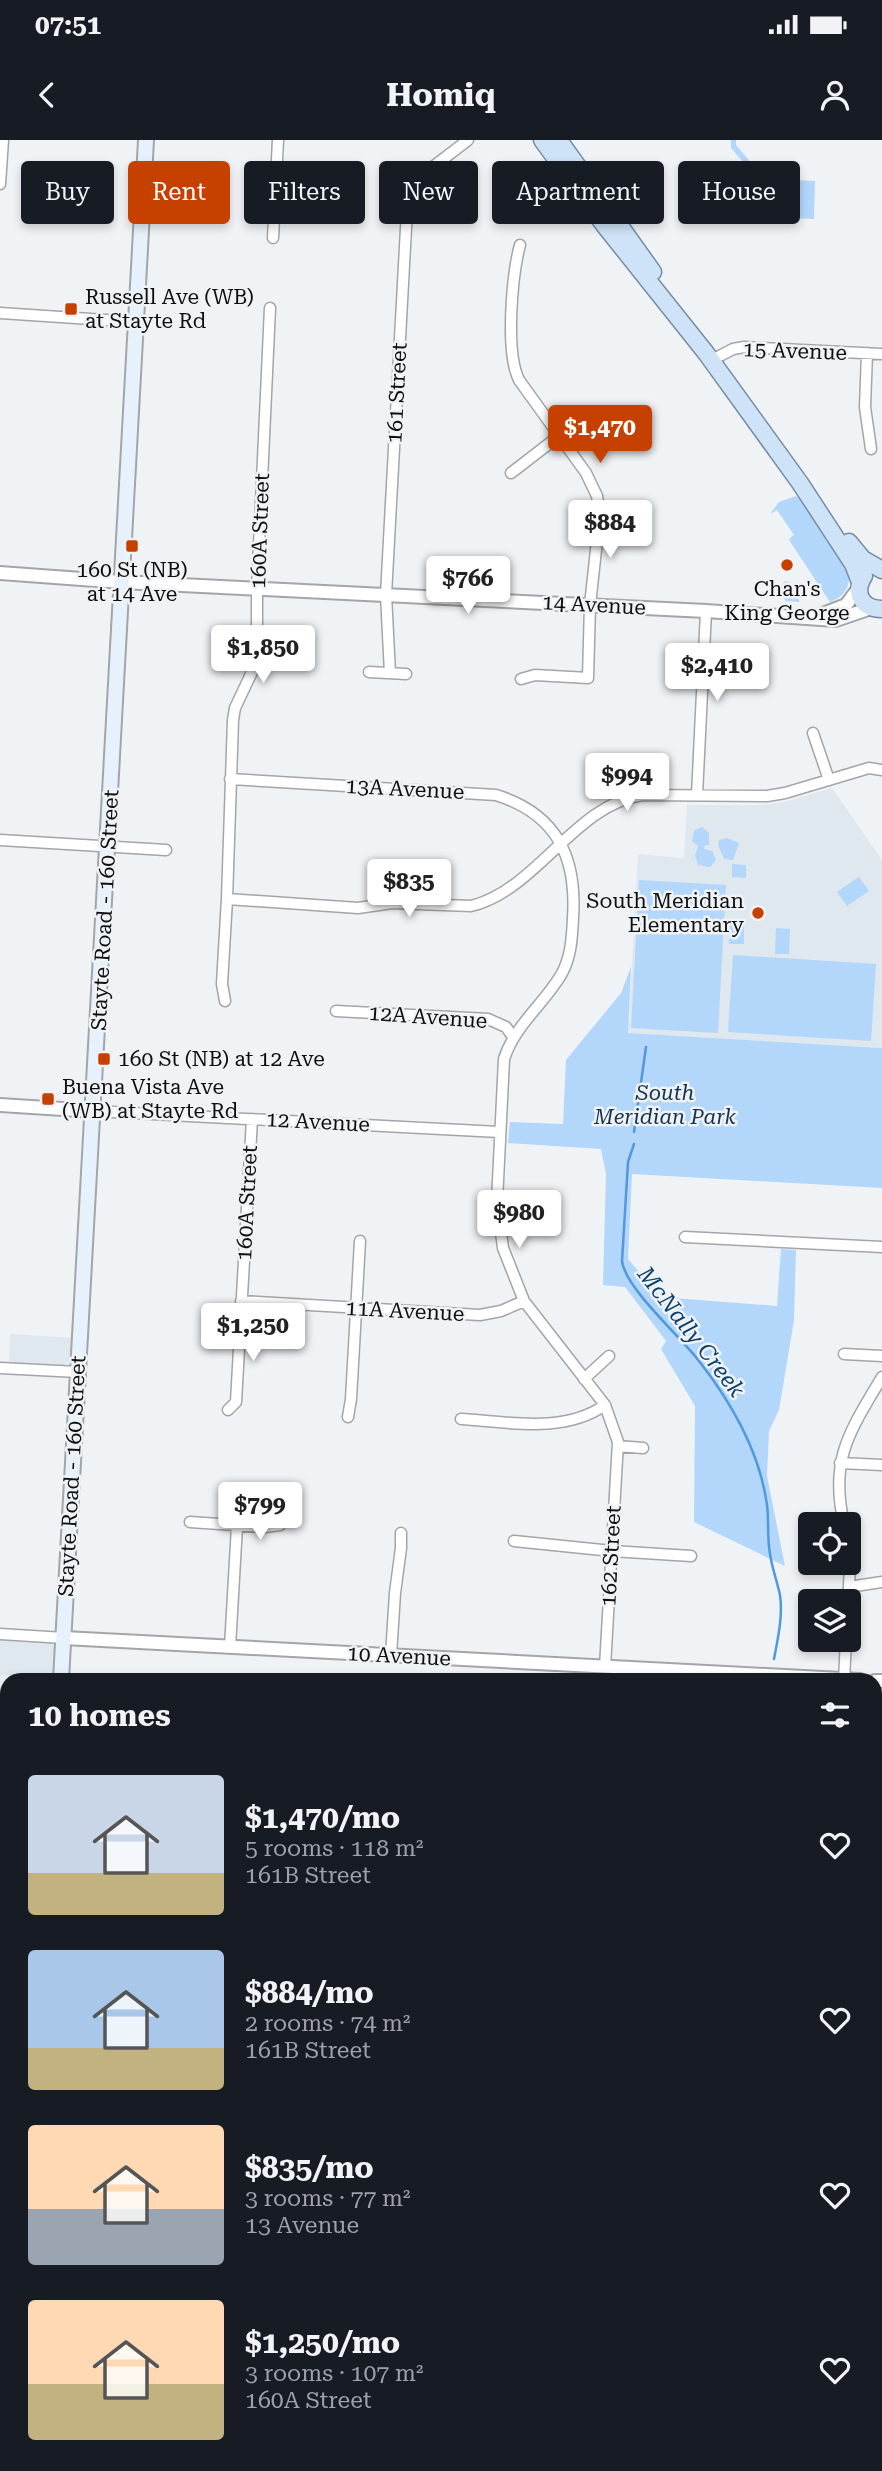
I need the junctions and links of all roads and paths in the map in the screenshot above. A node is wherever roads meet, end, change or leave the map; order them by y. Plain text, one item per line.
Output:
1 (3, 140) edge
2 (146, 140) edge
3 (278, 140) edge
4 (468, 140) edge
5 (542, 140) edge
6 (559, 140) edge
7 (0, 184) edge
8 (273, 238) dead end
9 (520, 245) dead end
10 (270, 308) dead end
11 (0, 313) edge
12 (136, 322) junction
13 (702, 347) junction
14 (867, 353) junction
15 (882, 354) edge
16 (712, 360) junction
17 (559, 436) junction
18 (871, 449) dead end
19 (510, 473) dead end
20 (800, 483) junction
21 (600, 513) junction
22 (645, 515) dead end
23 (882, 570) edge
24 (0, 573) edge
25 (122, 582) junction
26 (859, 586) junction
27 (257, 589) junction
28 (386, 595) junction
29 (590, 605) junction
30 (878, 610) edge
31 (706, 611) junction
32 (814, 617) junction
33 (369, 672) dead end
34 (390, 673) junction
35 (406, 674) dead end
36 (521, 679) dead end
37 (813, 733) dead end
38 (882, 770) edge
39 (230, 779) junction
40 (829, 780) junction
41 (697, 795) junction
42 (0, 840) edge
43 (561, 844) junction
44 (108, 848) junction
45 (166, 850) dead end
46 (227, 899) junction
47 (225, 1001) dead end
48 (336, 1012) dead end
49 (513, 1037) junction
50 (0, 1105) edge
51 (94, 1111) junction
52 (252, 1119) junction
53 (499, 1132) junction
54 (497, 1201) junction
55 (547, 1204) dead end
56 (685, 1237) dead end
57 (360, 1241) dead end
58 (882, 1247) edge
59 (242, 1301) junction
60 (524, 1301) junction
61 (356, 1308) junction
62 (844, 1354) dead end
63 (610, 1356) dead end
64 (882, 1356) edge
65 (0, 1368) edge
66 (78, 1372) junction
67 (882, 1377) edge
68 (584, 1379) junction
69 (605, 1405) junction
70 (228, 1410) dead end
71 (348, 1417) dead end
72 (461, 1419) dead end
73 (618, 1446) junction
74 (643, 1448) dead end
75 (840, 1463) junction
76 (882, 1465) edge
77 (842, 1512) edge
78 (190, 1522) dead end
79 (280, 1525) dead end
80 (237, 1526) junction
81 (401, 1533) dead end
82 (514, 1541) dead end
83 (612, 1551) junction
84 (691, 1556) dead end
85 (849, 1575) edge
86 (882, 1582) edge
87 (849, 1587) joint
88 (0, 1634) edge
89 (64, 1638) junction
90 (230, 1647) junction
91 (845, 1652) edge
92 (391, 1655) junction
93 (605, 1667) junction
94 (62, 1673) edge
95 (662, 1673) edge
96 (844, 1673) edge

1 - 7 street
2 - 12 main road, Stayte Road - 160 Street
3 - 8 street
4 - 28 street, 161 Street
5 - 13 main road
6 - 13 main road
9 - 17 street
10 - 27 street, 160A Street
11 - 12 street
12 - 25 main road, Stayte Road - 160 Street
13 - 16 main road
14 - 15 street, 15 Avenue
14 - 16 street, 15 Avenue
14 - 18 street
16 - 20 main road
17 - 19 street
17 - 21 street
20 - 23 main road
20 - 26 main road
21 - 22 street
21 - 29 street
23 - 26 main road
24 - 25 street, 14 Avenue
25 - 27 street, 14 Avenue
25 - 44 main road, Stayte Road - 160 Street
26 - 30 main road
26 - 32 street, 14 Avenue
27 - 28 street, 14 Avenue
27 - 39 street, 160A Street
28 - 29 street, 14 Avenue
28 - 34 street, 161 Street
29 - 31 street, 14 Avenue
29 - 36 street
30 - 32 street, 14 Avenue
31 - 32 street, 14 Avenue
31 - 41 street
33 - 34 street
34 - 35 street
37 - 40 street
38 - 40 street
39 - 43 street, 13A Avenue
39 - 46 street, 160A Street
40 - 41 street
41 - 43 street
42 - 44 street
43 - 46 street
43 - 49 street
44 - 45 street
44 - 51 main road, Stayte Road - 160 Street
46 - 47 street, 160A Street
48 - 49 street, 12A Avenue
49 - 53 street
50 - 51 street
51 - 52 street, 12 Avenue
51 - 66 main road, Stayte Road - 160 Street
52 - 53 street, 12 Avenue
52 - 59 street, 160A Street
53 - 54 street
54 - 55 street
54 - 60 street
56 - 58 street
57 - 61 street
59 - 61 street, 11A Avenue
59 - 70 street, 160A Street
60 - 61 street, 11A Avenue
60 - 68 street
61 - 71 street
62 - 64 street
63 - 68 street
65 - 66 street
66 - 89 main road, Stayte Road - 160 Street
67 - 75 street
68 - 69 street
69 - 72 street
69 - 73 street, 162 Street
73 - 74 street
73 - 83 street, 162 Street
75 - 76 street
75 - 77 street
78 - 80 street
79 - 80 street
80 - 90 street
81 - 92 street
82 - 83 street
83 - 84 street
83 - 93 street, 162 Street
85 - 87 street
86 - 87 street
88 - 89 street
89 - 90 street, 10 Avenue
89 - 94 main road, Stayte Road - 160 Street
90 - 92 street, 10 Avenue
91 - 96 street
92 - 93 street, 10 Avenue
93 - 95 street, 10 Avenue

